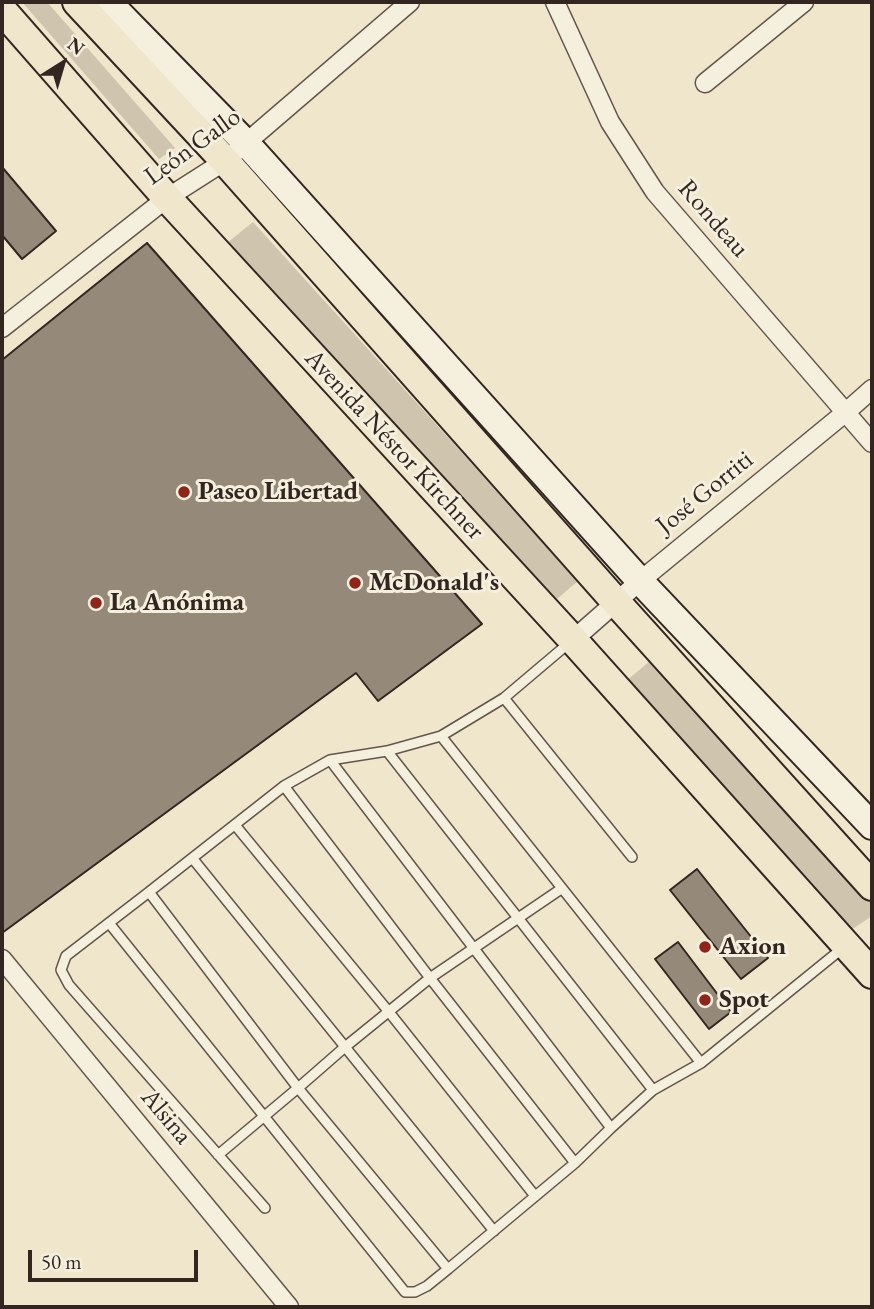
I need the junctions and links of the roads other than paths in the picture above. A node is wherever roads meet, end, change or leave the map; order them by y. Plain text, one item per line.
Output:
1 (77, 2) edge
2 (108, 2) edge
3 (410, 2) edge
4 (555, 2) edge
5 (804, 2) edge
6 (2, 10) edge
7 (705, 83) dead end
8 (235, 152) junction
9 (167, 198) junction
10 (2, 328) edge
11 (872, 389) edge
12 (846, 412) junction
13 (872, 443) edge
14 (640, 581) junction
15 (616, 602) junction
16 (573, 640) junction
17 (504, 698) junction
18 (441, 736) junction
19 (387, 751) junction
20 (330, 760) junction
21 (284, 786) junction
22 (235, 825) junction
23 (872, 826) edge
24 (632, 857) dead end
25 (192, 859) junction
26 (872, 886) edge
27 (561, 889) junction
28 (149, 892) junction
29 (519, 919) junction
30 (109, 923) junction
31 (472, 948) junction
32 (2, 959) edge
33 (863, 959) edge
34 (430, 978) junction
35 (389, 1012) junction
36 (345, 1047) junction
37 (701, 1063) junction
38 (298, 1088) junction
39 (653, 1090) junction
40 (264, 1117) junction
41 (611, 1128) junction
42 (218, 1155) junction
43 (575, 1163) junction
44 (535, 1196) junction
45 (265, 1208) dead end
46 (494, 1231) junction
47 (447, 1269) junction
48 (289, 1307) edge

1 - 8 main road
2 - 8 main road
3 - 8 street, León Gallo
4 - 12 street, Rondeau
5 - 7 street
6 - 9 main road, Avenida Néstor Kirchner
8 - 9 street, León Gallo
8 - 14 main road
8 - 15 main road
9 - 10 street, León Gallo
9 - 16 main road, Avenida Néstor Kirchner
11 - 12 street, José Gorriti
12 - 13 street, Rondeau
12 - 14 street, José Gorriti
14 - 15 street, José Gorriti
14 - 23 main road
15 - 16 street, José Gorriti
15 - 26 main road
16 - 17 lane
16 - 33 main road, Avenida Néstor Kirchner
17 - 18 lane
17 - 24 lane
18 - 19 lane
18 - 27 lane
19 - 20 lane
19 - 29 lane
20 - 21 lane
20 - 31 lane
21 - 22 lane
21 - 34 lane
22 - 25 lane
22 - 35 lane
25 - 28 lane
25 - 36 lane
27 - 29 lane
27 - 37 lane
28 - 30 lane
28 - 38 lane
29 - 31 lane
29 - 39 lane
30 - 40 lane
30 - 42 lane
31 - 34 lane
31 - 41 lane
32 - 48 street, Alsina
33 - 37 lane
34 - 35 lane
34 - 43 lane
35 - 36 lane
35 - 44 lane
36 - 38 lane
36 - 46 lane
37 - 39 lane
38 - 40 lane
38 - 47 lane
39 - 41 lane
40 - 42 lane
40 - 47 lane
41 - 43 lane
42 - 45 lane
43 - 44 lane
44 - 46 lane
46 - 47 lane

